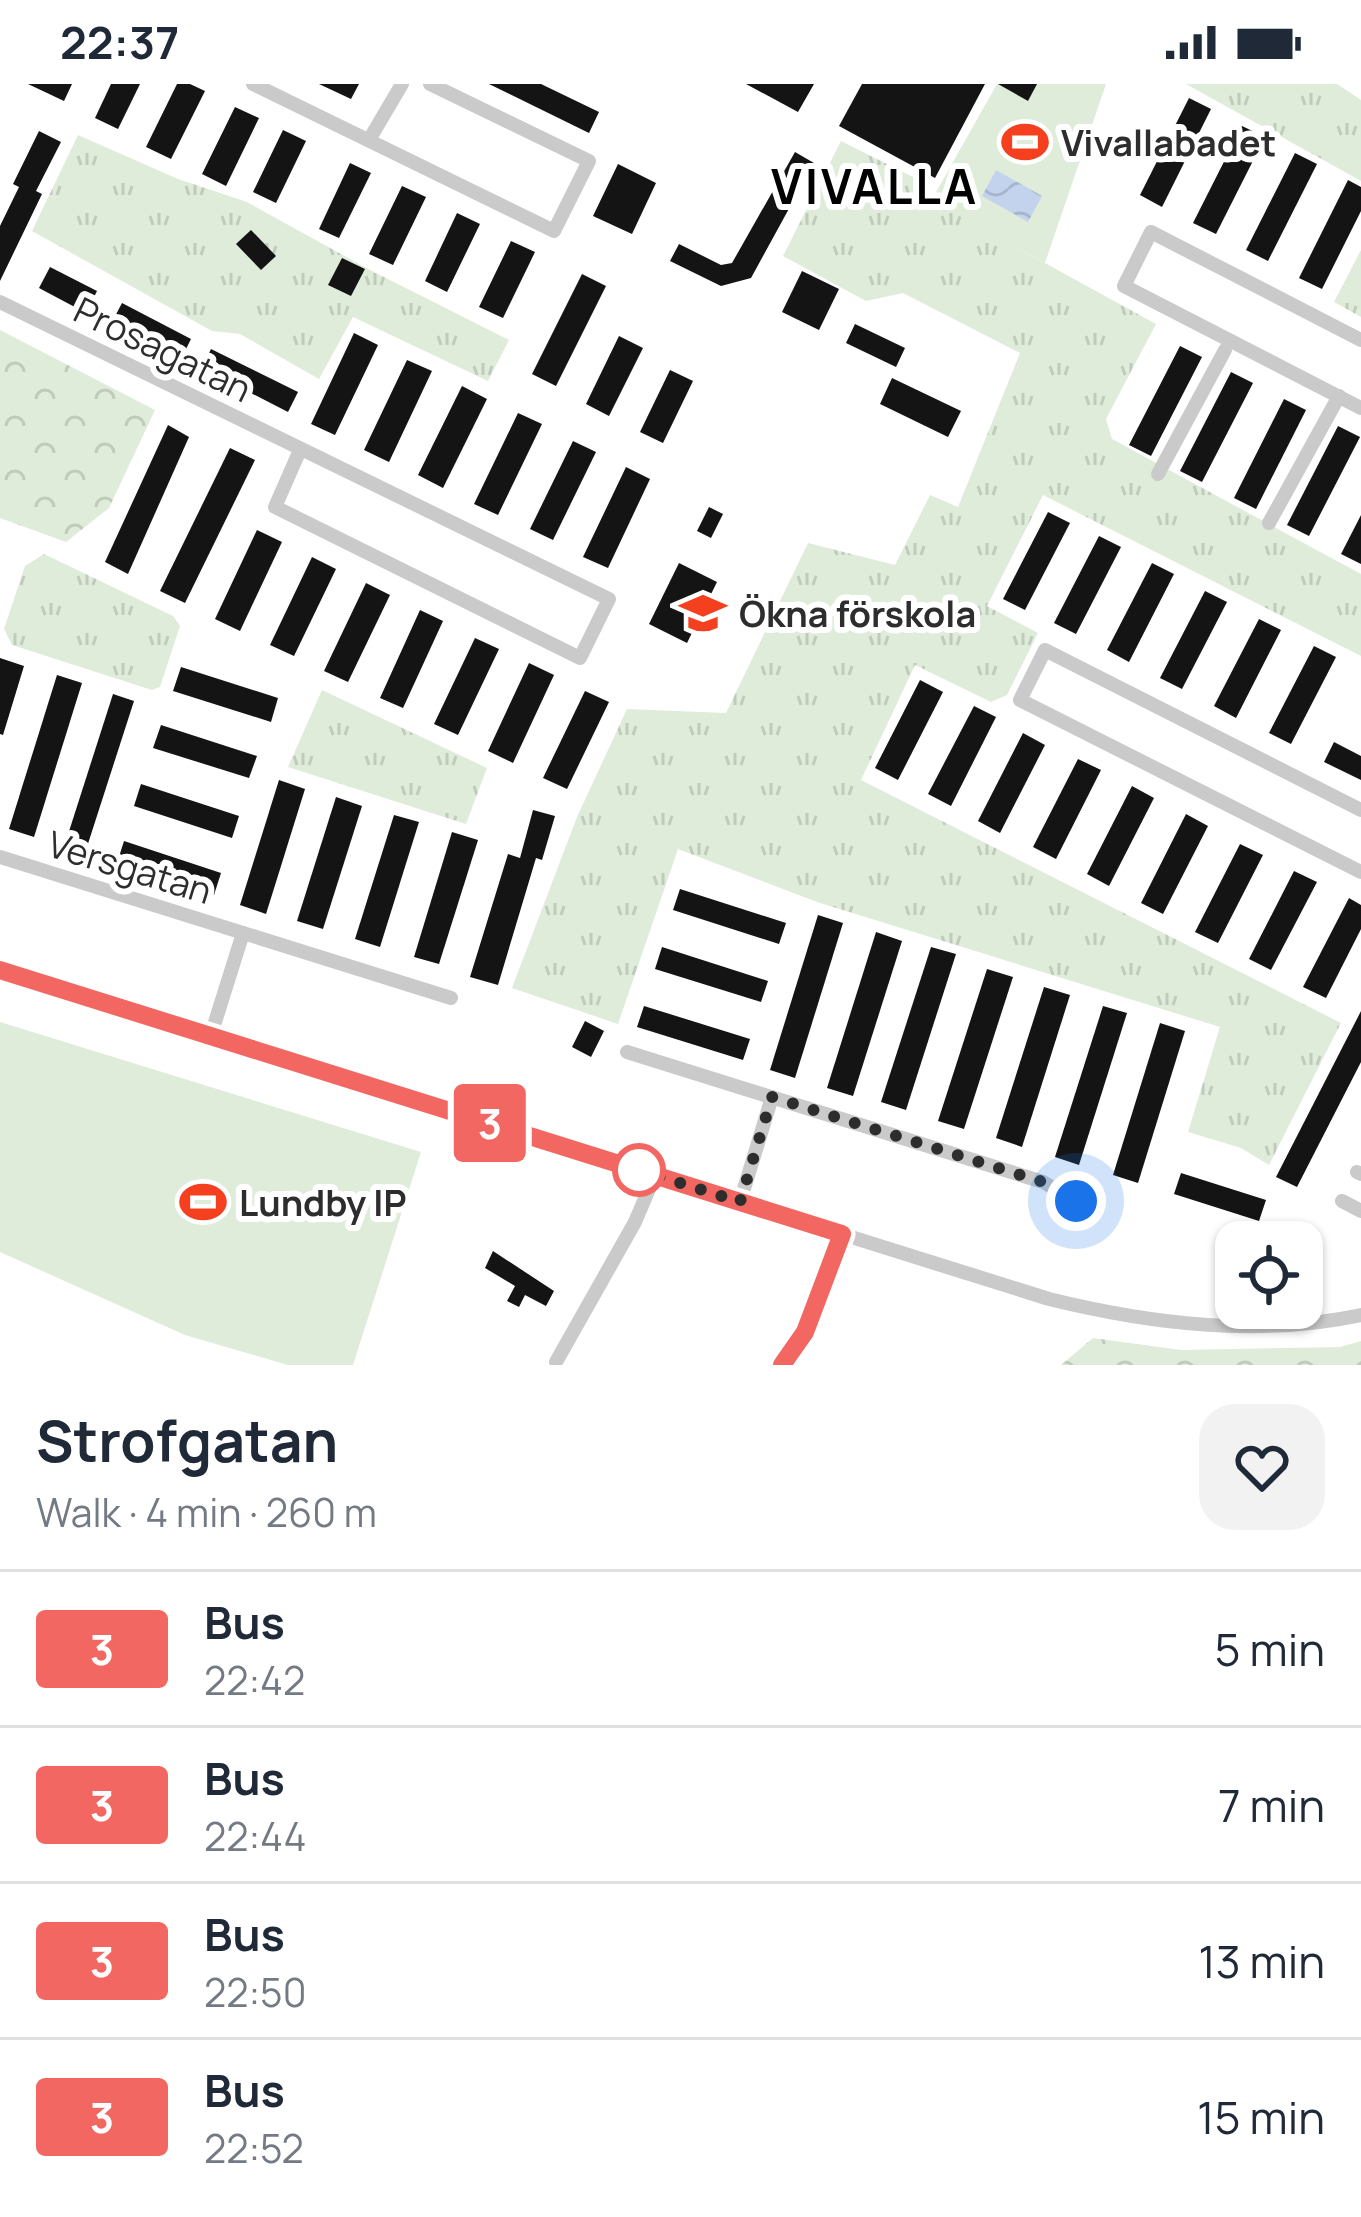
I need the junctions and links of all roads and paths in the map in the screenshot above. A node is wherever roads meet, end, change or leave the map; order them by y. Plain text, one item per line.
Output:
1 (254, 84) edge
2 (401, 84) edge
3 (430, 84) edge
4 (368, 140) junction
5 (0, 302) edge
6 (1361, 340) edge
7 (1225, 350) dead end
8 (1339, 396) junction
9 (1361, 408) edge
10 (300, 449) junction
11 (1158, 474) dead end
12 (1269, 523) dead end
13 (1361, 810) edge
14 (0, 857) edge
15 (1361, 872) edge
16 (243, 933) junction
17 (0, 970) edge
18 (451, 998) dead end
19 (211, 1036) junction
20 (626, 1052) dead end
21 (772, 1097) junction
22 (655, 1175) junction
23 (1076, 1201) dead end
24 (1342, 1201) dead end
25 (740, 1202) junction
26 (1361, 1211) edge
27 (842, 1234) junction
28 (1361, 1315) edge
29 (556, 1362) edge
30 (782, 1365) edge

1 - 4 street
2 - 4 street
3 - 4 street
5 - 10 street, Prosagatan
6 - 8 street
7 - 11 street
8 - 9 street
8 - 12 street
10 - 10 street, Prosagatan
13 - 15 street
14 - 16 street, Versgatan
16 - 18 street, Versgatan
16 - 19 street, Versgatan
17 - 19 street
19 - 22 street
20 - 21 street
21 - 23 street
21 - 25 street
22 - 25 street
22 - 29 street
24 - 26 street
25 - 27 street
27 - 28 street
27 - 30 street

